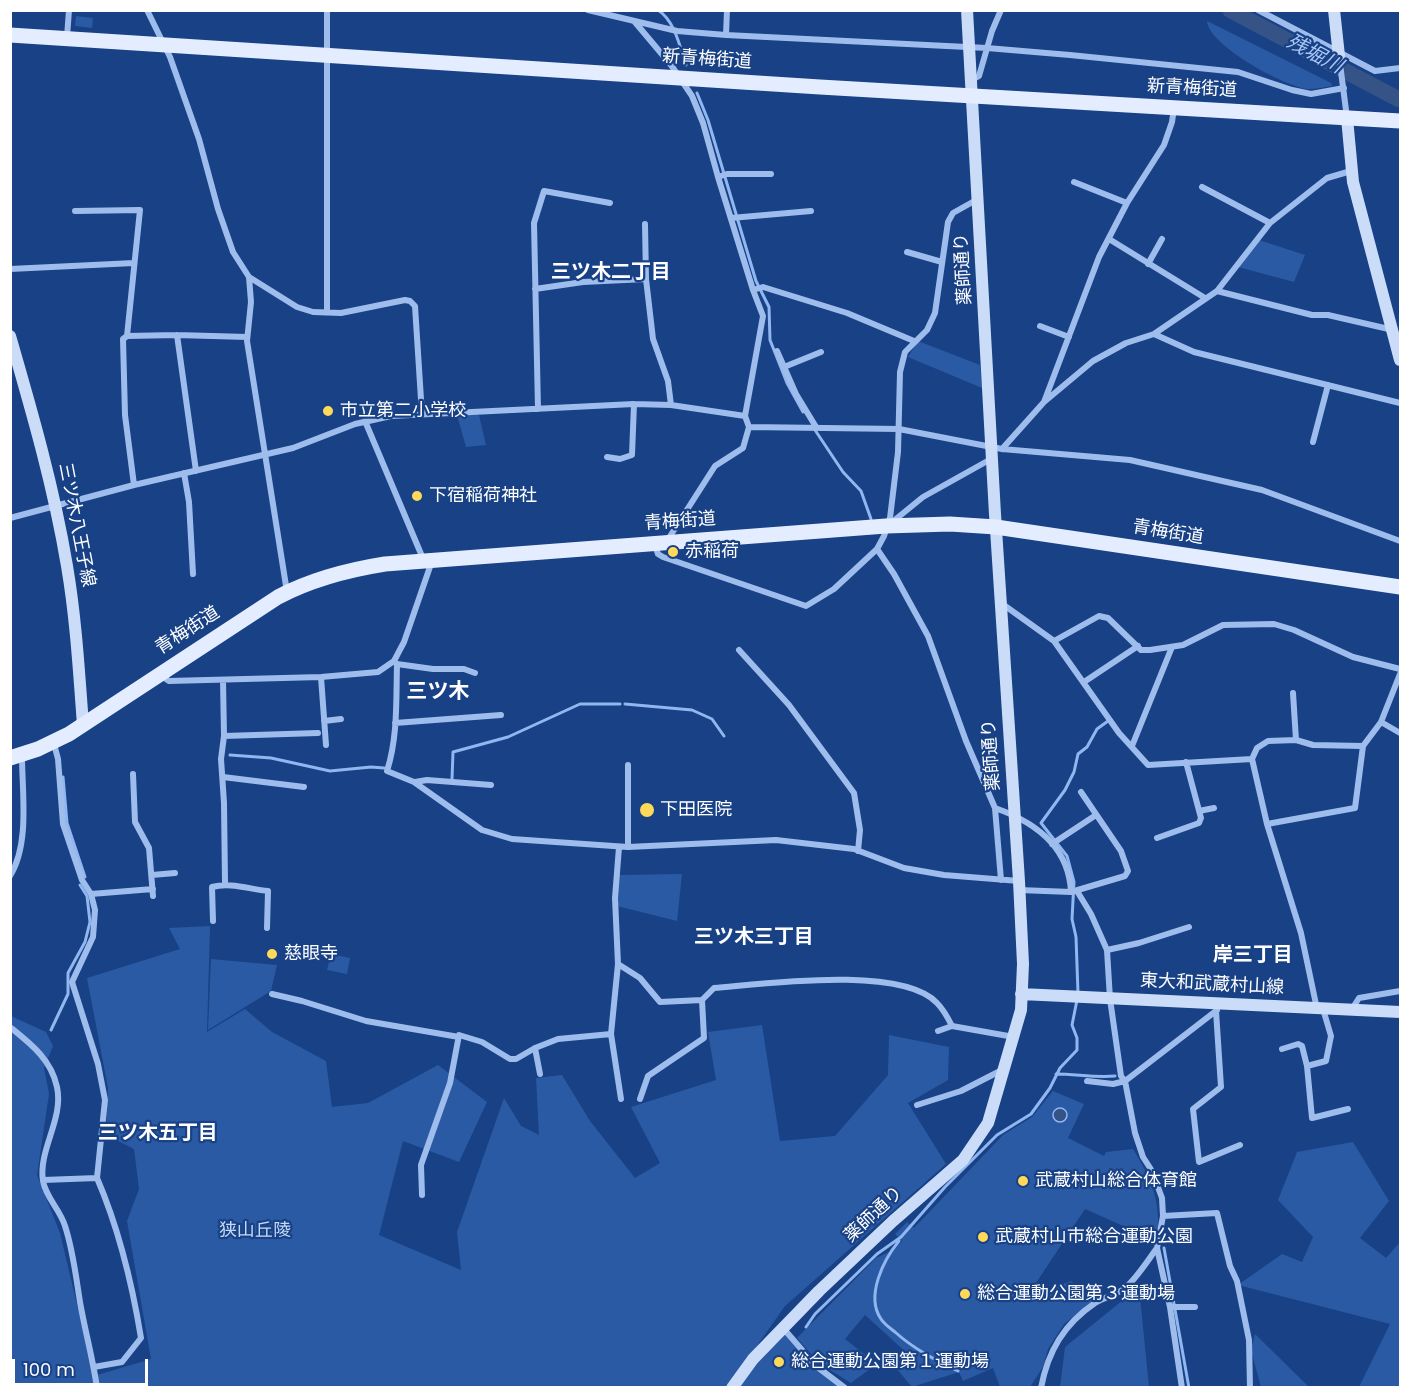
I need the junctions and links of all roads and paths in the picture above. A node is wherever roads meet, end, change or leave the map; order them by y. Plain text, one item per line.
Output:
1 (69, 10) edge
2 (147, 10) edge
3 (327, 10) edge
4 (588, 10) edge
5 (727, 10) edge
6 (967, 10) edge
7 (1001, 10) edge
8 (1258, 10) edge
9 (1334, 10) edge
10 (606, 12) edge
11 (633, 21) junction
12 (10, 35) edge
13 (726, 35) junction
14 (67, 39) junction
15 (165, 44) junction
16 (969, 47) junction
17 (987, 48) junction
18 (325, 55) junction
19 (1339, 55) junction
20 (1401, 68) edge
21 (681, 78) junction
22 (972, 80) junction
23 (1344, 87) junction
24 (972, 96) junction
25 (1174, 108) junction
26 (1347, 118) junction
27 (1401, 121) edge
28 (1351, 171) junction
29 (771, 174) dead end
30 (718, 177) junction
31 (1074, 182) dead end
32 (1203, 187) dead end
33 (978, 199) junction
34 (610, 203) dead end
35 (1127, 203) junction
36 (75, 211) dead end
37 (811, 211) dead end
38 (730, 218) junction
39 (1270, 223) junction
40 (645, 224) dead end
41 (1109, 239) junction
42 (1162, 239) dead end
43 (907, 252) dead end
44 (134, 262) junction
45 (942, 262) junction
46 (1148, 264) junction
47 (10, 269) edge
48 (249, 276) junction
49 (646, 279) junction
50 (535, 289) junction
51 (753, 290) junction
52 (1217, 291) junction
53 (1204, 298) junction
54 (327, 312) junction
55 (1040, 326) dead end
56 (1394, 330) junction
57 (1155, 334) junction
58 (177, 335) junction
59 (10, 336) edge
60 (127, 336) junction
61 (247, 337) junction
62 (1069, 337) junction
63 (914, 341) junction
64 (777, 351) dead end
65 (821, 352) dead end
66 (1401, 360) edge
67 (784, 367) junction
68 (1328, 385) junction
69 (1044, 402) junction
70 (1401, 403) edge
71 (634, 404) junction
72 (671, 405) junction
73 (538, 409) junction
74 (422, 415) junction
75 (745, 416) junction
76 (365, 421) junction
77 (749, 427) junction
78 (814, 427) junction
79 (898, 429) junction
80 (1313, 442) dead end
81 (995, 452) junction
82 (264, 455) junction
83 (607, 457) dead end
84 (195, 471) junction
85 (184, 473) junction
86 (134, 485) junction
87 (56, 506) junction
88 (10, 518) edge
89 (886, 526) junction
90 (996, 527) junction
91 (1401, 542) edge
92 (660, 544) junction
93 (877, 549) junction
94 (428, 561) junction
95 (193, 574) dead end
96 (1401, 588) edge
97 (287, 592) junction
98 (1001, 603) junction
99 (1054, 641) junction
100 (1138, 646) junction
101 (1172, 647) junction
102 (739, 650) dead end
103 (395, 662) junction
104 (1401, 669) edge
105 (159, 673) junction
106 (475, 673) dead end
107 (1401, 674) edge
108 (321, 677) junction
109 (223, 680) junction
110 (1084, 682) junction
111 (1293, 693) dead end
112 (501, 715) dead end
113 (341, 720) dead end
114 (324, 721) junction
115 (1382, 722) junction
116 (395, 723) junction
117 (83, 725) junction
118 (318, 733) dead end
119 (1401, 733) edge
120 (224, 736) junction
121 (1296, 740) junction
122 (53, 743) junction
123 (326, 745) dead end
124 (1132, 746) junction
125 (1363, 746) junction
126 (16, 756) edge
127 (1252, 759) junction
128 (1186, 762) junction
129 (628, 765) dead end
130 (133, 774) dead end
131 (223, 777) junction
132 (414, 782) junction
133 (491, 785) dead end
134 (304, 786) dead end
135 (1081, 792) dead end
136 (995, 808) junction
137 (1214, 808) dead end
138 (1199, 812) junction
139 (1014, 815) junction
140 (1096, 815) junction
141 (1267, 824) junction
142 (1157, 838) dead end
143 (1052, 844) junction
144 (619, 847) junction
145 (628, 847) junction
146 (858, 851) junction
147 (175, 873) dead end
148 (152, 875) junction
149 (10, 876) edge
150 (1001, 880) junction
151 (225, 883) junction
152 (1019, 886) junction
153 (1074, 892) junction
154 (92, 894) junction
155 (213, 921) dead end
156 (1189, 927) dead end
157 (267, 928) dead end
158 (1107, 950) junction
159 (618, 964) junction
160 (1401, 990) edge
161 (272, 994) dead end
162 (1022, 994) junction
163 (1110, 999) junction
164 (702, 1000) junction
165 (1221, 1007) junction
166 (1320, 1009) junction
167 (1352, 1010) junction
168 (1401, 1012) edge
169 (952, 1026) junction
170 (10, 1027) edge
171 (938, 1031) dead end
172 (610, 1034) junction
173 (459, 1037) junction
174 (1014, 1038) junction
175 (535, 1048) junction
176 (1282, 1049) dead end
177 (1307, 1066) junction
178 (1005, 1068) junction
179 (540, 1074) dead end
180 (1087, 1081) dead end
181 (1125, 1081) junction
182 (621, 1099) dead end
183 (640, 1099) dead end
184 (917, 1105) dead end
185 (1348, 1109) dead end
186 (1240, 1144) dead end
187 (97, 1178) junction
188 (43, 1180) junction
189 (422, 1196) dead end
190 (1163, 1216) junction
191 (1157, 1248) junction
192 (1174, 1307) junction
193 (1195, 1307) dead end
194 (783, 1328) junction
195 (94, 1367) junction
196 (97, 1388) edge
197 (732, 1388) edge
198 (845, 1388) edge
199 (1040, 1388) edge
200 (1182, 1388) edge
201 (1250, 1388) edge

1 - 14 street
2 - 15 street
3 - 18 street
4 - 10 street
5 - 13 street
6 - 16 street, 薬師通り
7 - 17 street
8 - 19 street
9 - 19 street
10 - 11 street
11 - 13 street
11 - 21 street
12 - 14 main road, 新青梅街道
13 - 16 street
14 - 15 main road, 新青梅街道
15 - 18 main road, 新青梅街道
15 - 48 street
16 - 17 street
16 - 22 street, 薬師通り
17 - 22 street
17 - 23 street
18 - 21 main road, 新青梅街道
18 - 54 street
19 - 20 street
19 - 23 street
21 - 24 main road, 新青梅街道
21 - 30 street
22 - 24 street, 薬師通り
23 - 26 street
24 - 25 main road, 新青梅街道
24 - 33 street, 薬師通り
25 - 26 main road, 新青梅街道
25 - 35 street
26 - 27 main road, 新青梅街道
26 - 28 street
28 - 39 street
28 - 56 street
29 - 30 street
30 - 38 street
31 - 35 street
32 - 39 street
33 - 45 street
33 - 81 street, 薬師通り
34 - 50 street
35 - 41 street
36 - 44 street
37 - 38 street
38 - 51 street
39 - 52 street
40 - 49 street
41 - 46 street
41 - 62 street
42 - 46 street
43 - 45 street
44 - 47 street
44 - 60 street
45 - 63 street
46 - 53 street
48 - 54 street
48 - 61 street
49 - 50 street
49 - 72 street
50 - 73 street
51 - 63 street
51 - 75 street
52 - 53 street
52 - 56 street
53 - 57 street
54 - 74 street
55 - 62 street
56 - 66 street
57 - 68 street
57 - 69 street
58 - 60 street
58 - 61 street
58 - 84 street
59 - 87 street, 三ツ木八王子線
60 - 86 street
61 - 82 street
62 - 69 street
63 - 79 street
64 - 67 street
65 - 67 street
67 - 78 street
68 - 70 street
68 - 80 street
69 - 81 street
71 - 72 street
71 - 73 street
71 - 83 street
72 - 75 street
73 - 74 street
74 - 76 street
75 - 77 street
76 - 82 street
76 - 94 street
77 - 78 street
77 - 92 street
78 - 79 street
79 - 81 street
79 - 89 street
81 - 89 street
81 - 90 street, 薬師通り
81 - 91 street
82 - 84 street
82 - 97 street
84 - 85 street
85 - 86 street
85 - 95 street
86 - 87 street
87 - 88 street
87 - 117 street, 三ツ木八王子線
89 - 90 main road, 青梅街道
89 - 92 main road, 青梅街道
89 - 93 street
90 - 96 main road, 青梅街道
90 - 98 street, 薬師通り
92 - 93 street
92 - 94 main road, 青梅街道
93 - 136 street
94 - 97 main road, 青梅街道
94 - 103 street
97 - 105 main road, 青梅街道
98 - 99 street
98 - 139 street, 薬師通り
99 - 100 street
99 - 110 street
100 - 101 street
100 - 110 street
101 - 104 street
101 - 124 street
102 - 146 street
103 - 106 street
103 - 108 street
103 - 116 street
105 - 109 street
105 - 117 main road, 青梅街道
107 - 115 street
108 - 109 street
108 - 114 street
109 - 120 street
110 - 124 street
111 - 121 street
112 - 116 street
113 - 114 street
114 - 123 street
115 - 119 street
115 - 125 street
116 - 132 street
117 - 122 main road, 青梅街道
118 - 120 street
120 - 131 street
121 - 125 street
121 - 127 street
122 - 126 main road, 青梅街道
122 - 154 street
124 - 128 street
125 - 141 street
126 - 149 street
127 - 128 street
127 - 141 street
128 - 138 street
129 - 145 street
130 - 148 street
131 - 134 street
131 - 151 street
132 - 133 street
132 - 144 street
135 - 140 street
136 - 139 street
136 - 150 street
137 - 138 street
138 - 142 street
139 - 143 street
139 - 152 street, 薬師通り
140 - 143 street
140 - 153 street
141 - 166 street
143 - 153 street
144 - 145 street
144 - 159 street
145 - 146 street
146 - 150 street
147 - 148 street
148 - 154 street
150 - 152 street
151 - 155 street
151 - 157 street
152 - 153 street
152 - 162 street, 薬師通り
153 - 158 street
154 - 187 street
156 - 158 street
158 - 163 street
159 - 164 street
159 - 172 street
160 - 167 street
161 - 173 street
162 - 163 street, 東大和武蔵村山線
162 - 174 street, 薬師通り
163 - 165 street, 東大和武蔵村山線
163 - 181 street
164 - 169 street
164 - 183 street
165 - 166 street, 東大和武蔵村山線
165 - 181 street
165 - 186 street
166 - 167 street, 東大和武蔵村山線
166 - 177 street
167 - 168 street, 東大和武蔵村山線
169 - 171 street
169 - 174 street
170 - 188 street
172 - 175 street
172 - 182 street
173 - 175 street
173 - 189 street
174 - 178 street, 薬師通り
175 - 179 street
176 - 177 street
177 - 185 street
178 - 184 street
178 - 194 street, 薬師通り
180 - 181 street
181 - 190 street
187 - 188 street
187 - 195 street
188 - 195 street
190 - 191 street
190 - 201 street
191 - 192 street
191 - 199 street
192 - 193 street
192 - 200 street
194 - 197 street, 薬師通り
194 - 198 street
195 - 196 street

